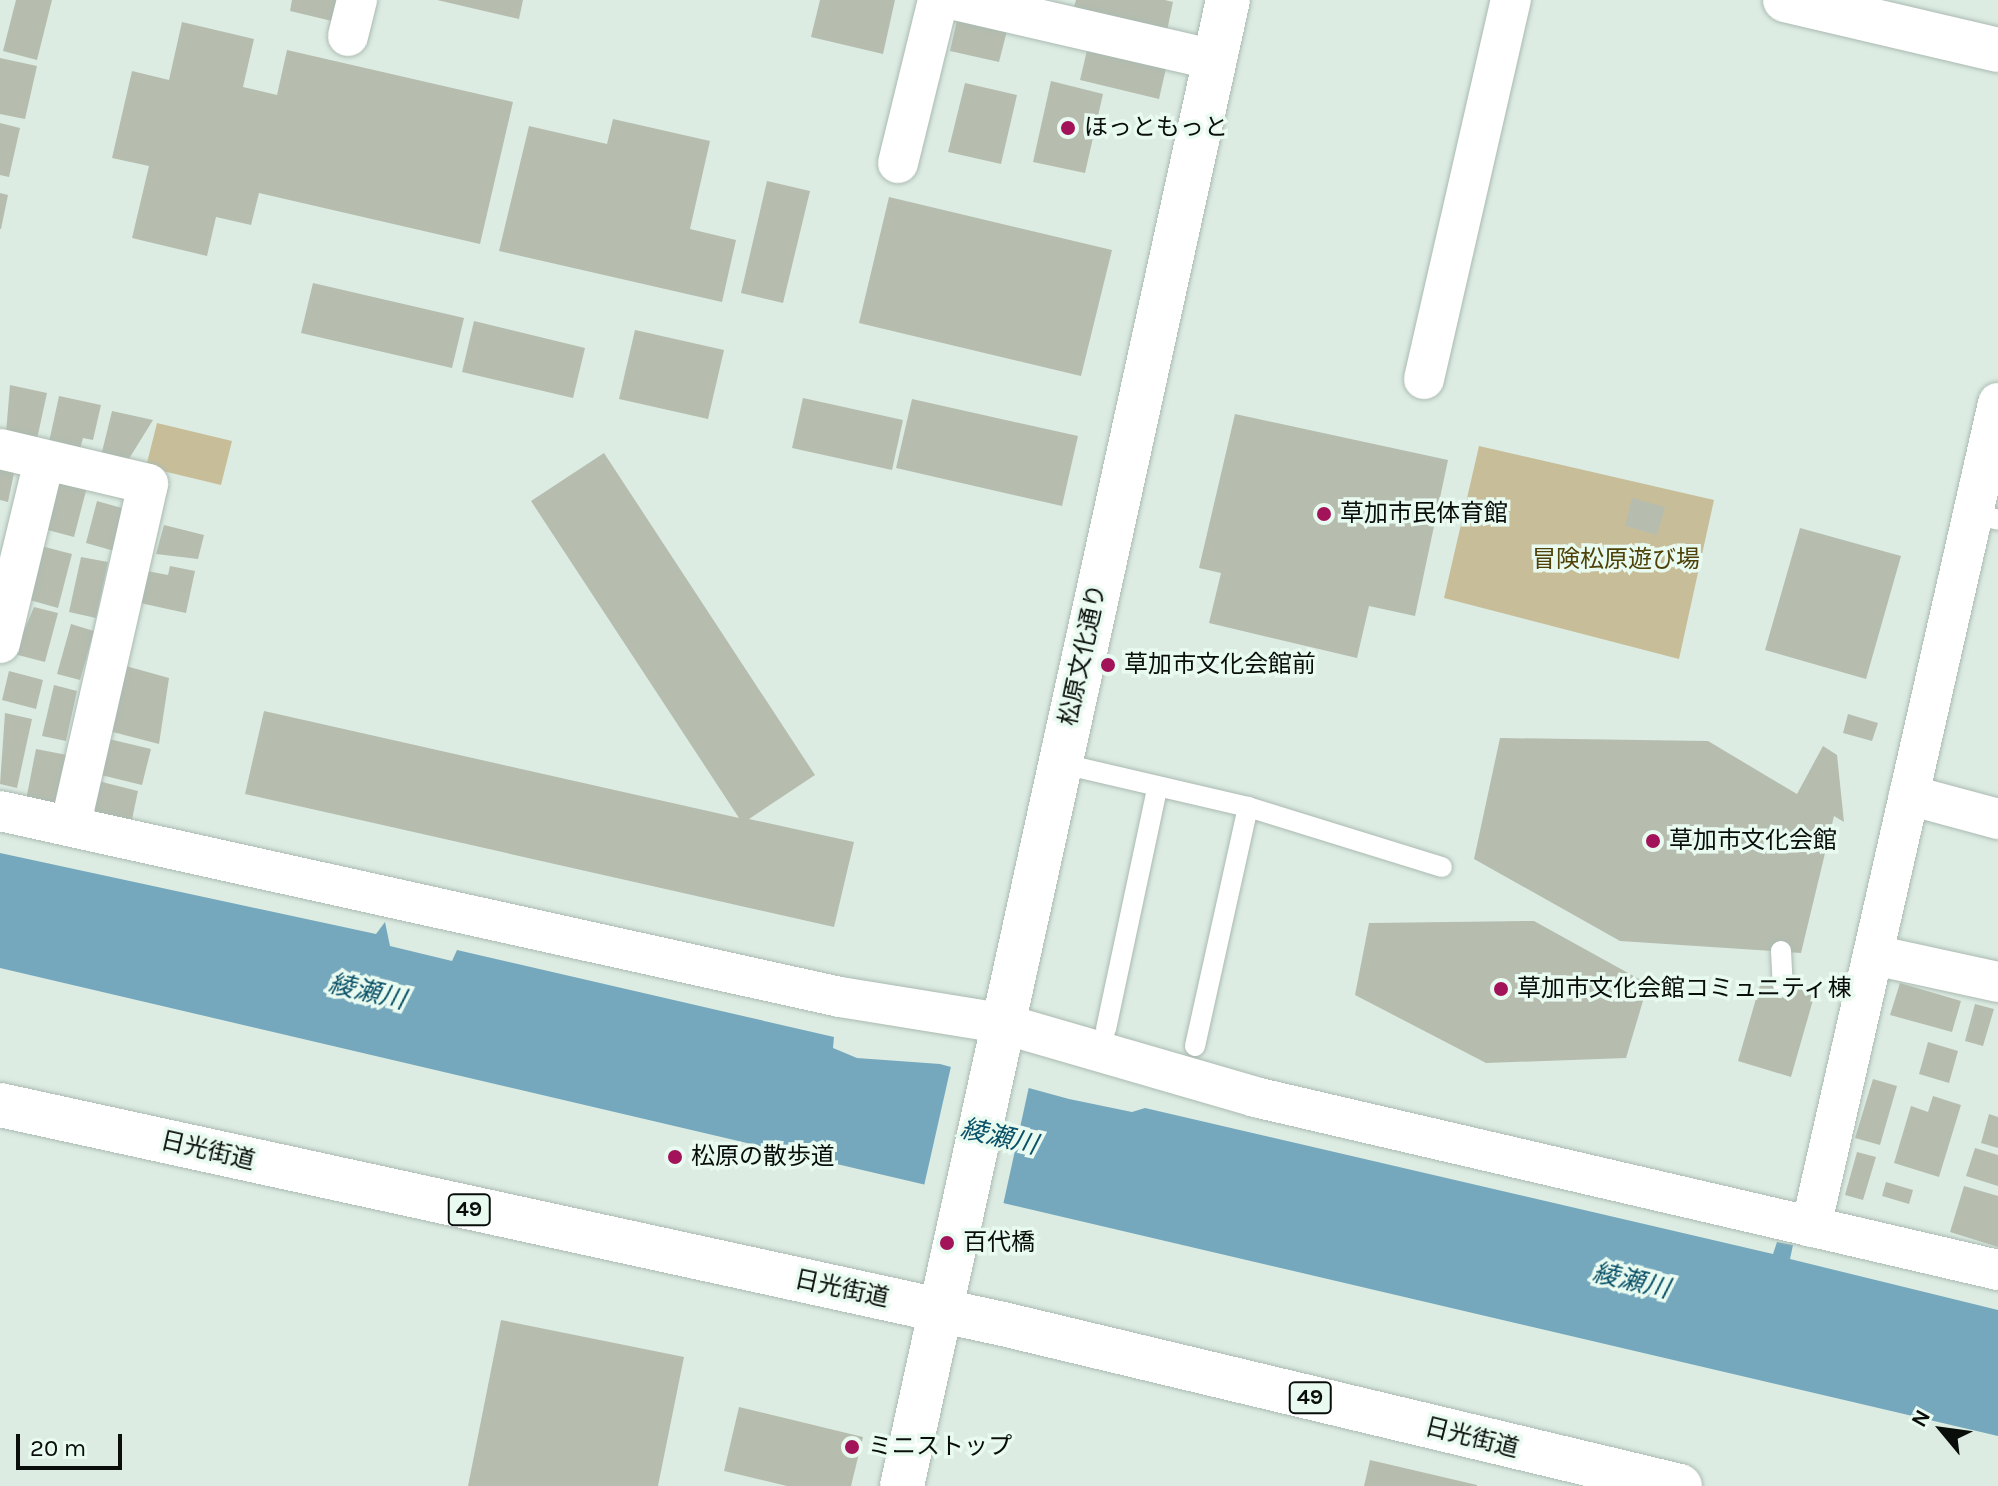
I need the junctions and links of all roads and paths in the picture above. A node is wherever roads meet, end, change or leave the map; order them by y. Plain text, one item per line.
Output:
1 (938, 0) edge
2 (955, 0) edge
3 (1228, 0) edge
4 (1511, 0) edge
5 (1785, 0) edge
6 (1998, 50) edge
7 (1215, 60) junction
8 (898, 163) dead end
9 (1424, 379) dead end
10 (1998, 403) edge
11 (0, 449) edge
12 (44, 461) junction
13 (1986, 517) edge
14 (0, 643) edge
15 (1059, 763) junction
16 (1157, 789) junction
17 (1909, 795) junction
18 (1248, 807) junction
19 (0, 811) edge
20 (1998, 819) edge
21 (70, 826) junction
22 (1442, 867) dead end
23 (1781, 951) dead end
24 (1874, 955) junction
25 (1998, 982) edge
26 (1783, 984) dead end
27 (1106, 1029) dead end
28 (998, 1036) junction
29 (1195, 1046) dead end
30 (0, 1105) edge
31 (1811, 1227) junction
32 (1998, 1270) edge
33 (940, 1310) junction
34 (902, 1486) edge
35 (1680, 1486) edge

1 - 8 street
2 - 7 street
3 - 7 main road, 松原文化通り
4 - 9 street
5 - 6 main road
7 - 15 main road, 松原文化通り
10 - 13 street
11 - 12 street
12 - 14 street
12 - 21 street
13 - 17 street
15 - 16 lane
15 - 28 main road, 松原文化通り
16 - 18 lane
16 - 27 lane
17 - 20 street
17 - 24 street
18 - 22 lane
18 - 29 lane
19 - 21 street
21 - 28 street
23 - 26 lane
24 - 25 street
24 - 31 street
28 - 31 street
28 - 33 main road, 松原文化通り
30 - 33 main road, 日光街道 / 49
31 - 32 street
33 - 34 main road, 松原文化通り
33 - 35 main road, 日光街道 / 49

